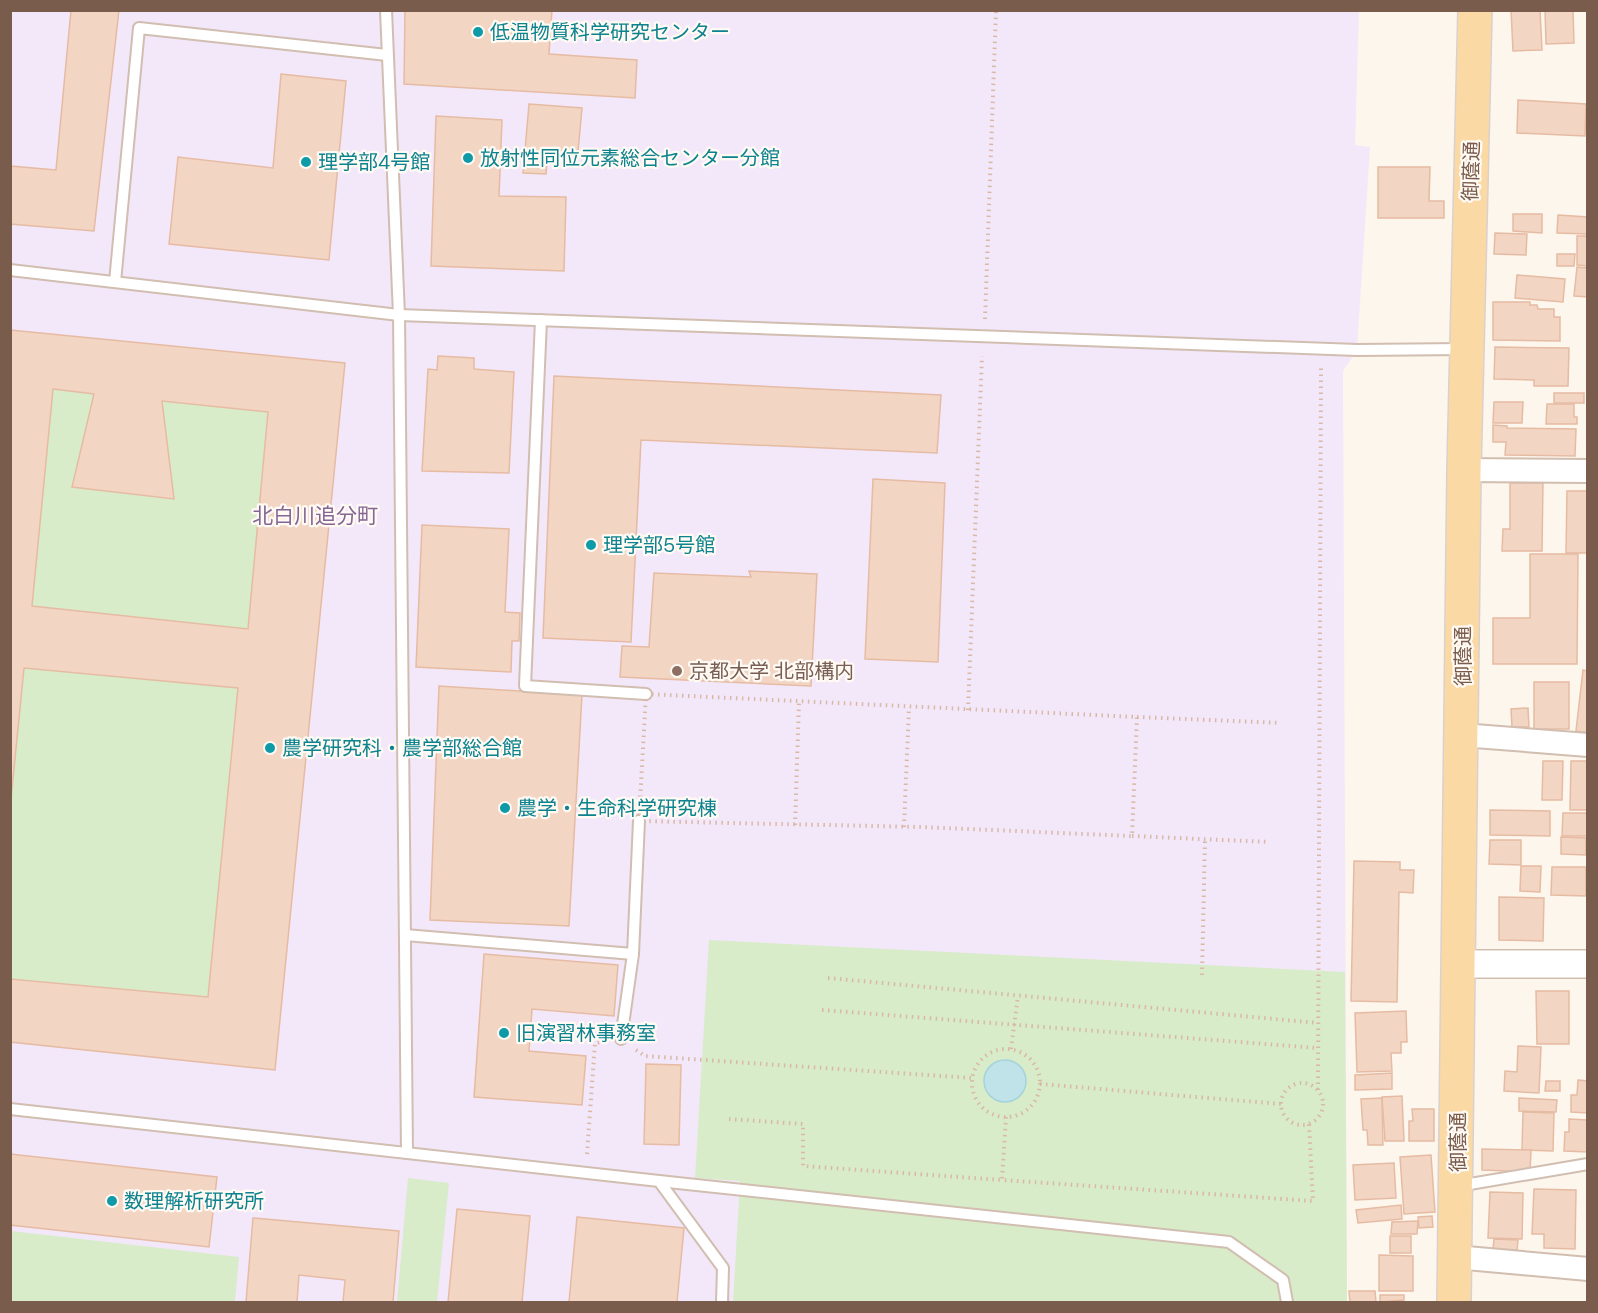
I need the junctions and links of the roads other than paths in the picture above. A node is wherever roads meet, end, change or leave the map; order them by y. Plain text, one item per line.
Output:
1 (386, 10) edge
2 (1475, 10) edge
3 (387, 55) junction
4 (10, 270) edge
5 (115, 282) junction
6 (399, 315) junction
7 (541, 320) junction
8 (1466, 349) junction
9 (1464, 470) junction
10 (1587, 471) edge
11 (646, 694) road end
12 (1462, 735) junction
13 (1587, 744) edge
14 (639, 821) road end
15 (405, 935) junction
16 (633, 954) junction
17 (1458, 964) junction
18 (1587, 964) edge
19 (621, 1039) road end
20 (10, 1108) edge
21 (407, 1153) junction
22 (1587, 1164) edge
23 (659, 1181) junction
24 (1457, 1186) junction
25 (1455, 1257) junction
26 (1587, 1269) edge
27 (722, 1302) edge
28 (1287, 1302) edge
29 (1454, 1302) edge

1 - 3 lane
2 - 8 main road, 御蔭通
3 - 5 lane
3 - 6 lane
4 - 5 lane
5 - 6 lane
6 - 7 lane
6 - 15 lane
7 - 8 lane
7 - 11 lane
8 - 9 main road, 御蔭通
9 - 10 street
9 - 12 main road, 御蔭通
12 - 13 street
12 - 17 main road, 御蔭通
14 - 16 lane
15 - 16 lane
15 - 21 lane
16 - 19 lane
17 - 18 street
17 - 24 main road, 御蔭通
20 - 21 lane
21 - 23 lane
22 - 24 lane
23 - 27 lane
23 - 28 lane
24 - 25 main road, 御蔭通
25 - 26 street
25 - 29 main road, 御蔭通

